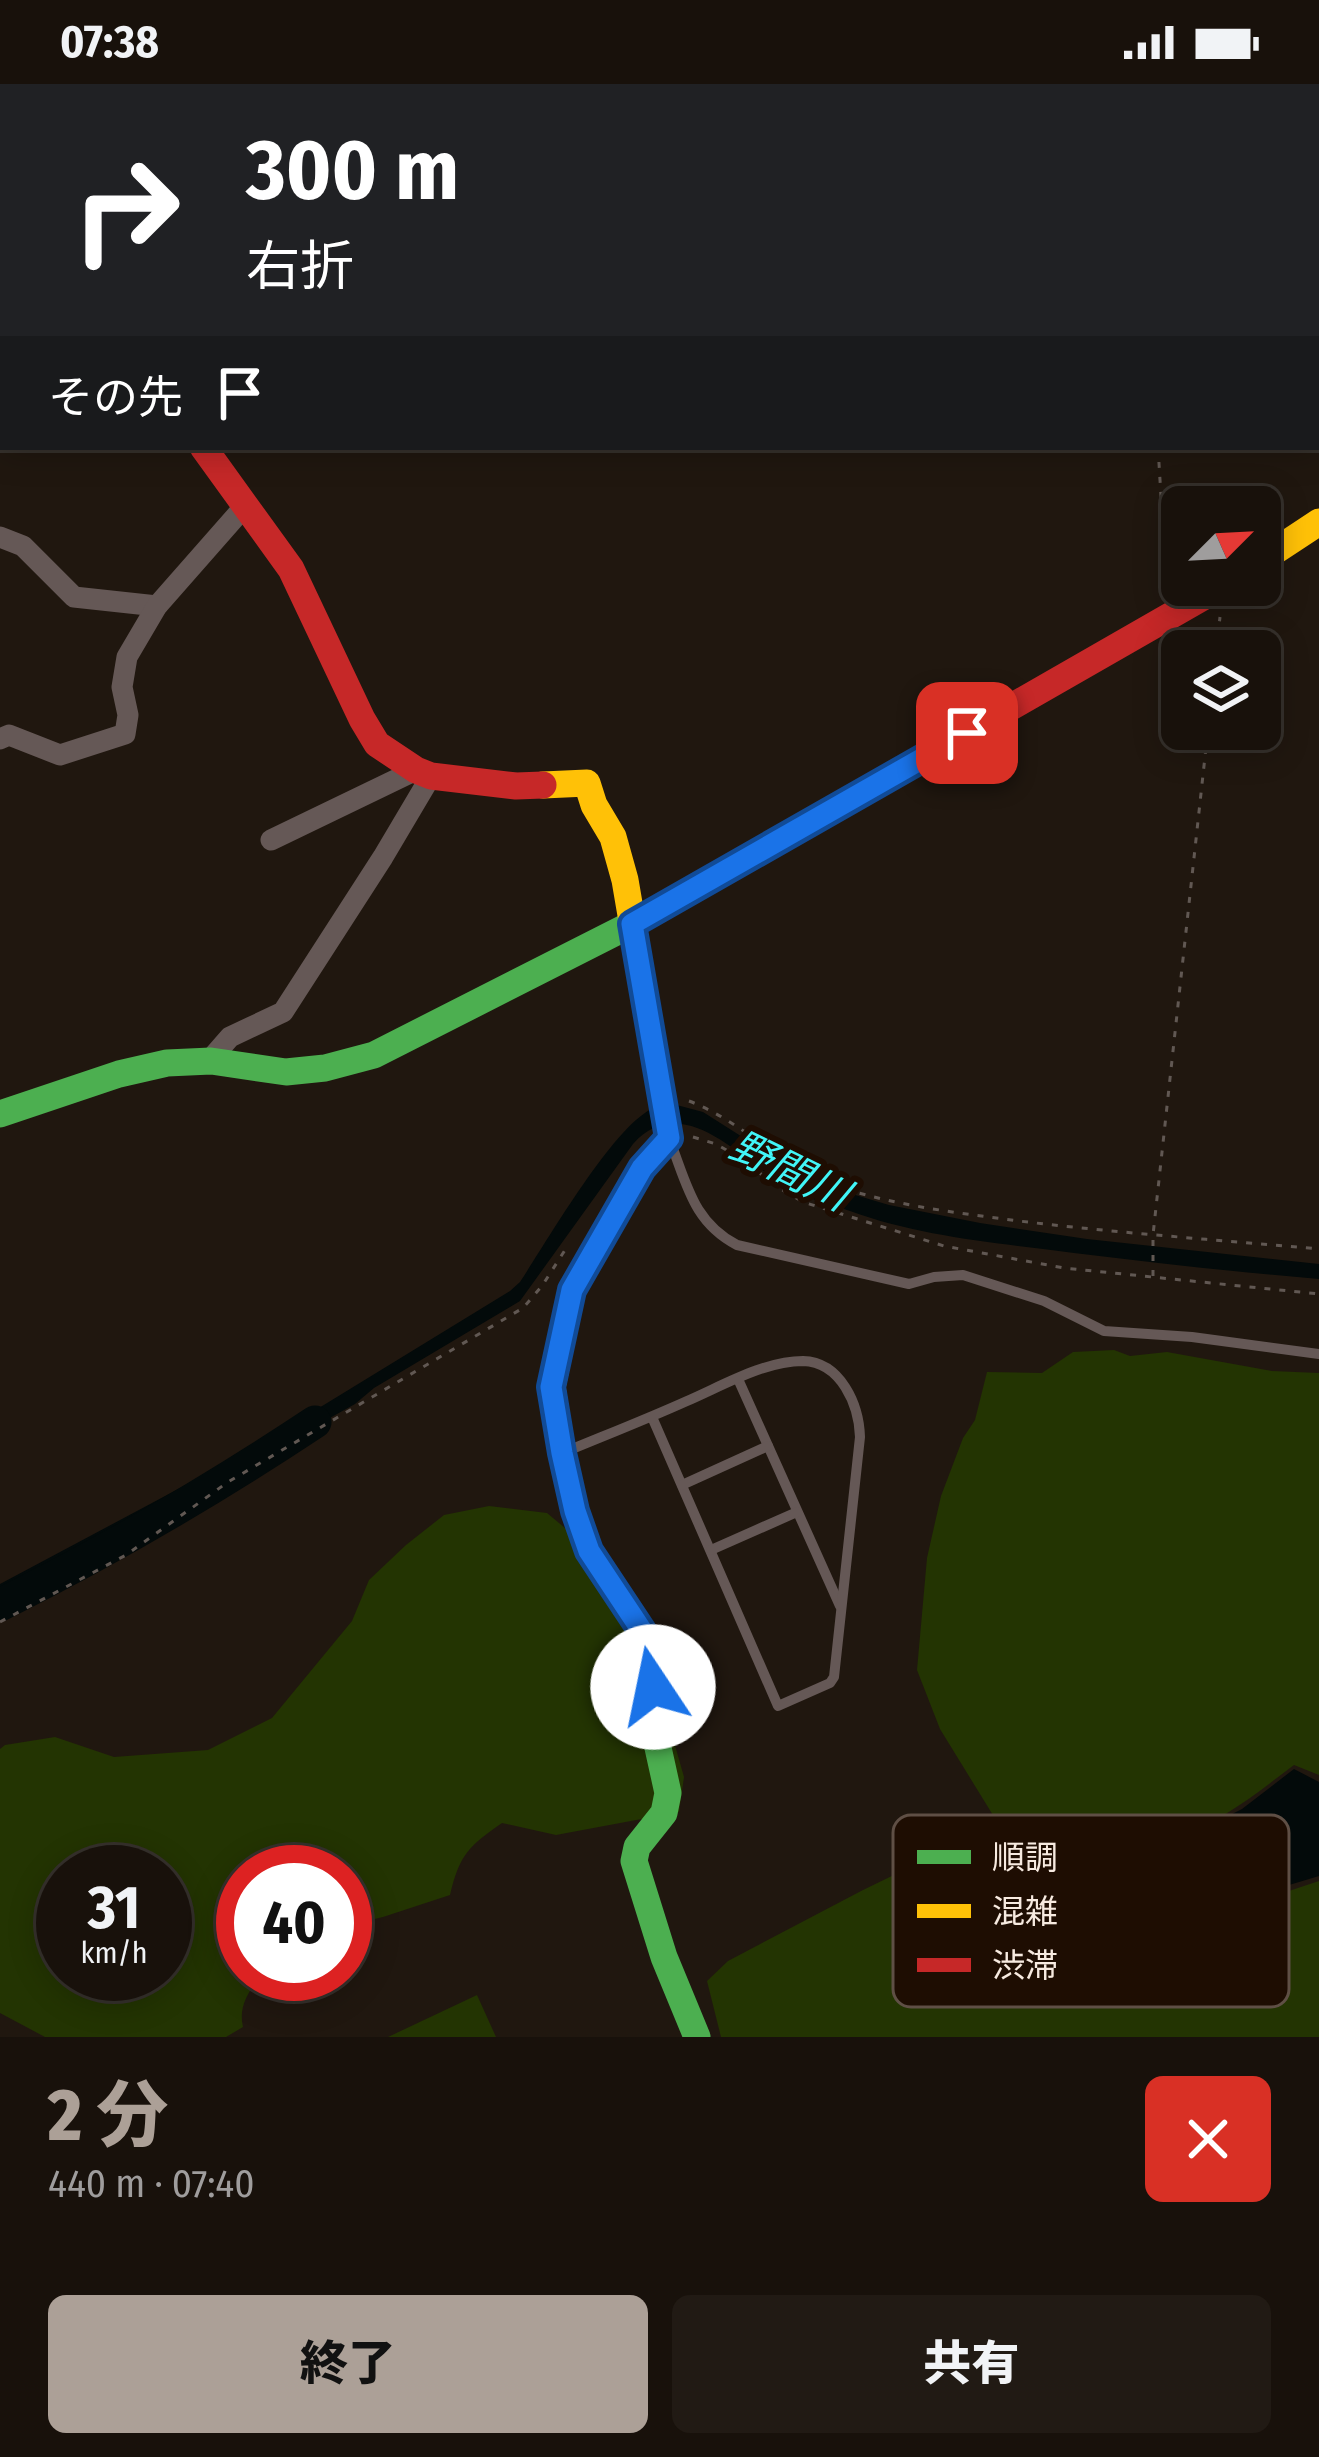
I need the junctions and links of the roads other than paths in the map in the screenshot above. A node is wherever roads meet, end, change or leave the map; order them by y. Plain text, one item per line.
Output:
1 (205, 450) edge
2 (244, 507) junction
3 (1319, 522) edge
4 (0, 537) edge
5 (1281, 547) edge
6 (157, 606) junction
7 (1187, 606) edge
8 (0, 739) edge
9 (423, 773) junction
10 (271, 840) dead end
11 (632, 924) junction
12 (209, 1061) junction
13 (0, 1114) edge
14 (669, 1138) junction
15 (1319, 1354) edge
16 (738, 1379) junction
17 (652, 1417) junction
18 (768, 1446) junction
19 (562, 1453) junction
20 (682, 1485) junction
21 (797, 1512) junction
22 (710, 1550) junction
23 (841, 1609) junction
24 (697, 2037) edge

1 - 2 street
2 - 6 street
2 - 9 street
3 - 5 street
4 - 6 street
6 - 8 street
7 - 11 street
9 - 10 street
9 - 11 street
9 - 12 street
11 - 12 street
11 - 14 street
12 - 13 street
14 - 15 lane
14 - 19 street
16 - 17 lane
16 - 18 lane
16 - 23 lane
17 - 19 lane
17 - 20 lane
18 - 20 lane
18 - 21 lane
19 - 24 street
20 - 22 lane
21 - 22 lane
21 - 23 lane
22 - 23 lane

